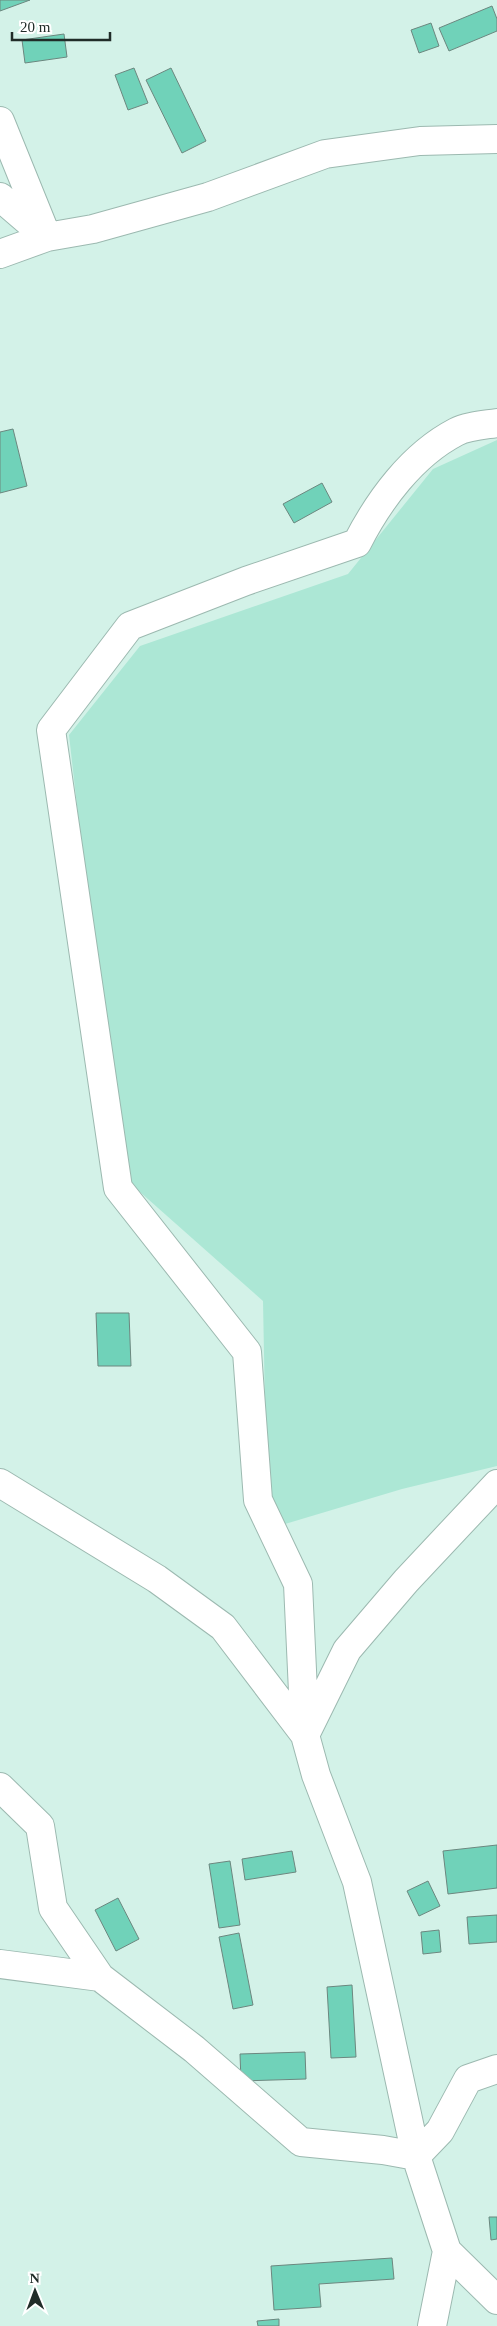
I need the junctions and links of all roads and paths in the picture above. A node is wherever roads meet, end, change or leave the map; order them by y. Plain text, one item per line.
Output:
1 (0, 121) edge
2 (497, 139) edge
3 (0, 197) edge
4 (47, 237) junction
5 (0, 254) edge
6 (497, 423) edge
7 (0, 1483) edge
8 (497, 1484) edge
9 (305, 1735) junction
10 (0, 1787) edge
11 (0, 1964) edge
12 (100, 1976) junction
13 (497, 2069) edge
14 (416, 2156) junction
15 (447, 2251) junction
16 (497, 2300) edge
17 (432, 2326) edge

1 - 4 street
2 - 4 street
3 - 4 street
4 - 5 street
6 - 9 street
7 - 9 street
8 - 9 street
9 - 14 street
10 - 12 street
11 - 12 street
12 - 14 street
13 - 14 street
14 - 15 street
15 - 16 street
15 - 17 street

